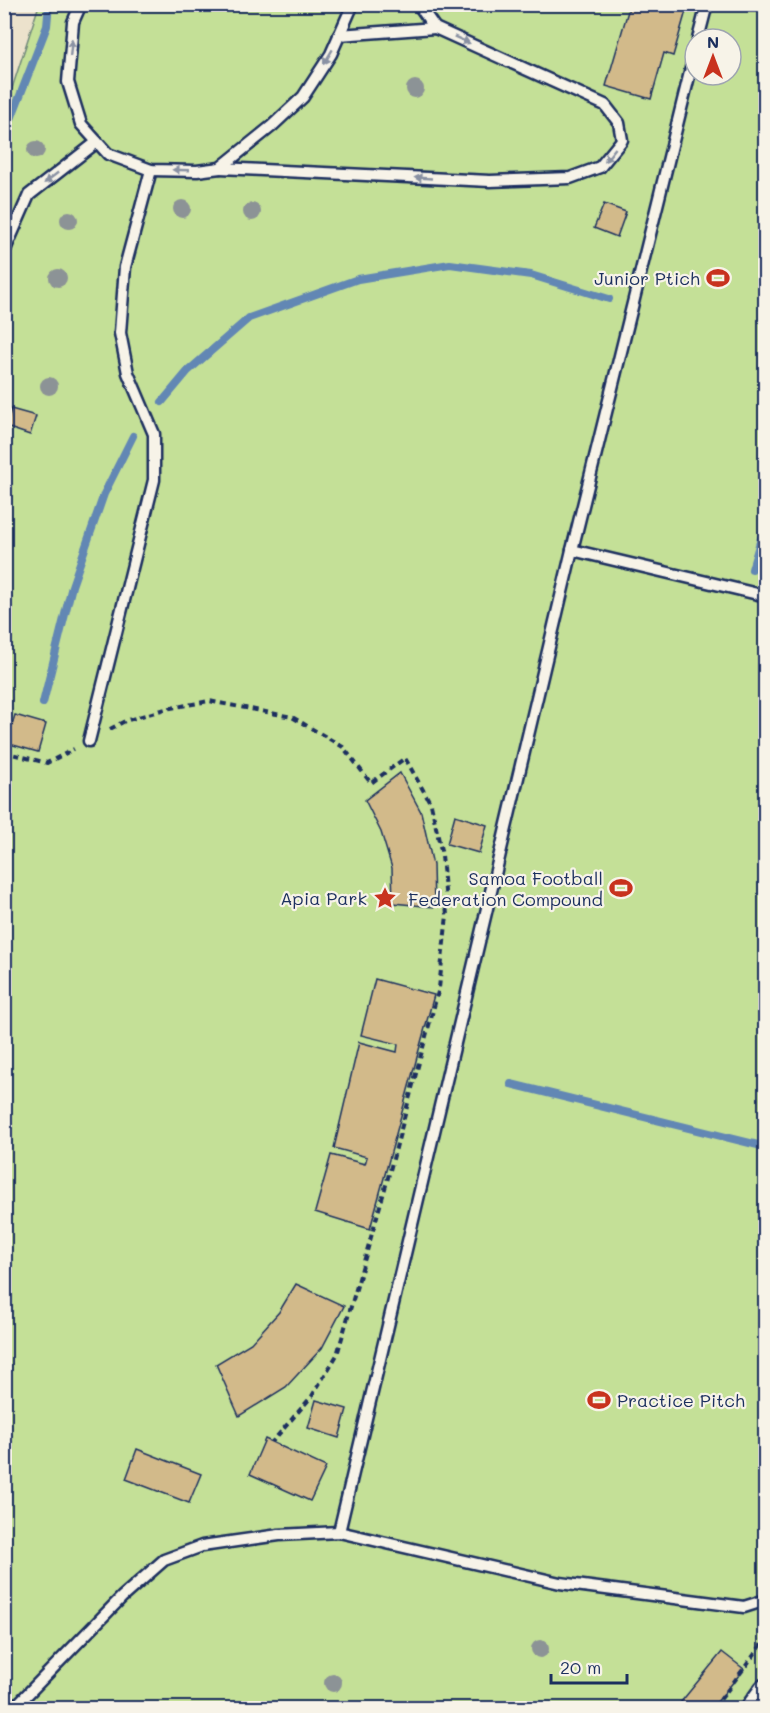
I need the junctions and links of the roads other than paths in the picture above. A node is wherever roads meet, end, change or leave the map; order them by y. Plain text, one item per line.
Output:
1 (81, 4) edge
2 (353, 4) edge
3 (418, 4) edge
4 (707, 4) edge
5 (701, 27) edge
6 (435, 28) junction
7 (339, 35) junction
8 (686, 87) edge
9 (97, 142) junction
10 (220, 168) junction
11 (151, 170) junction
12 (4, 252) edge
13 (572, 550) junction
14 (765, 596) edge
15 (89, 741) road end
16 (339, 1532) junction
17 (765, 1600) edge
18 (765, 1690) edge
19 (14, 1708) edge
20 (753, 1708) edge

9 -> 1 lane
2 - 7 lane
3 - 6 lane
4 - 5 lane
6 - 7 lane
6 -> 10 lane
7 -> 10 lane
8 - 13 lane
9 - 11 lane
9 -> 12 lane
10 -> 11 lane
11 - 15 lane
13 - 14 lane
13 - 16 lane
16 - 17 lane
16 - 19 lane
18 - 20 street

